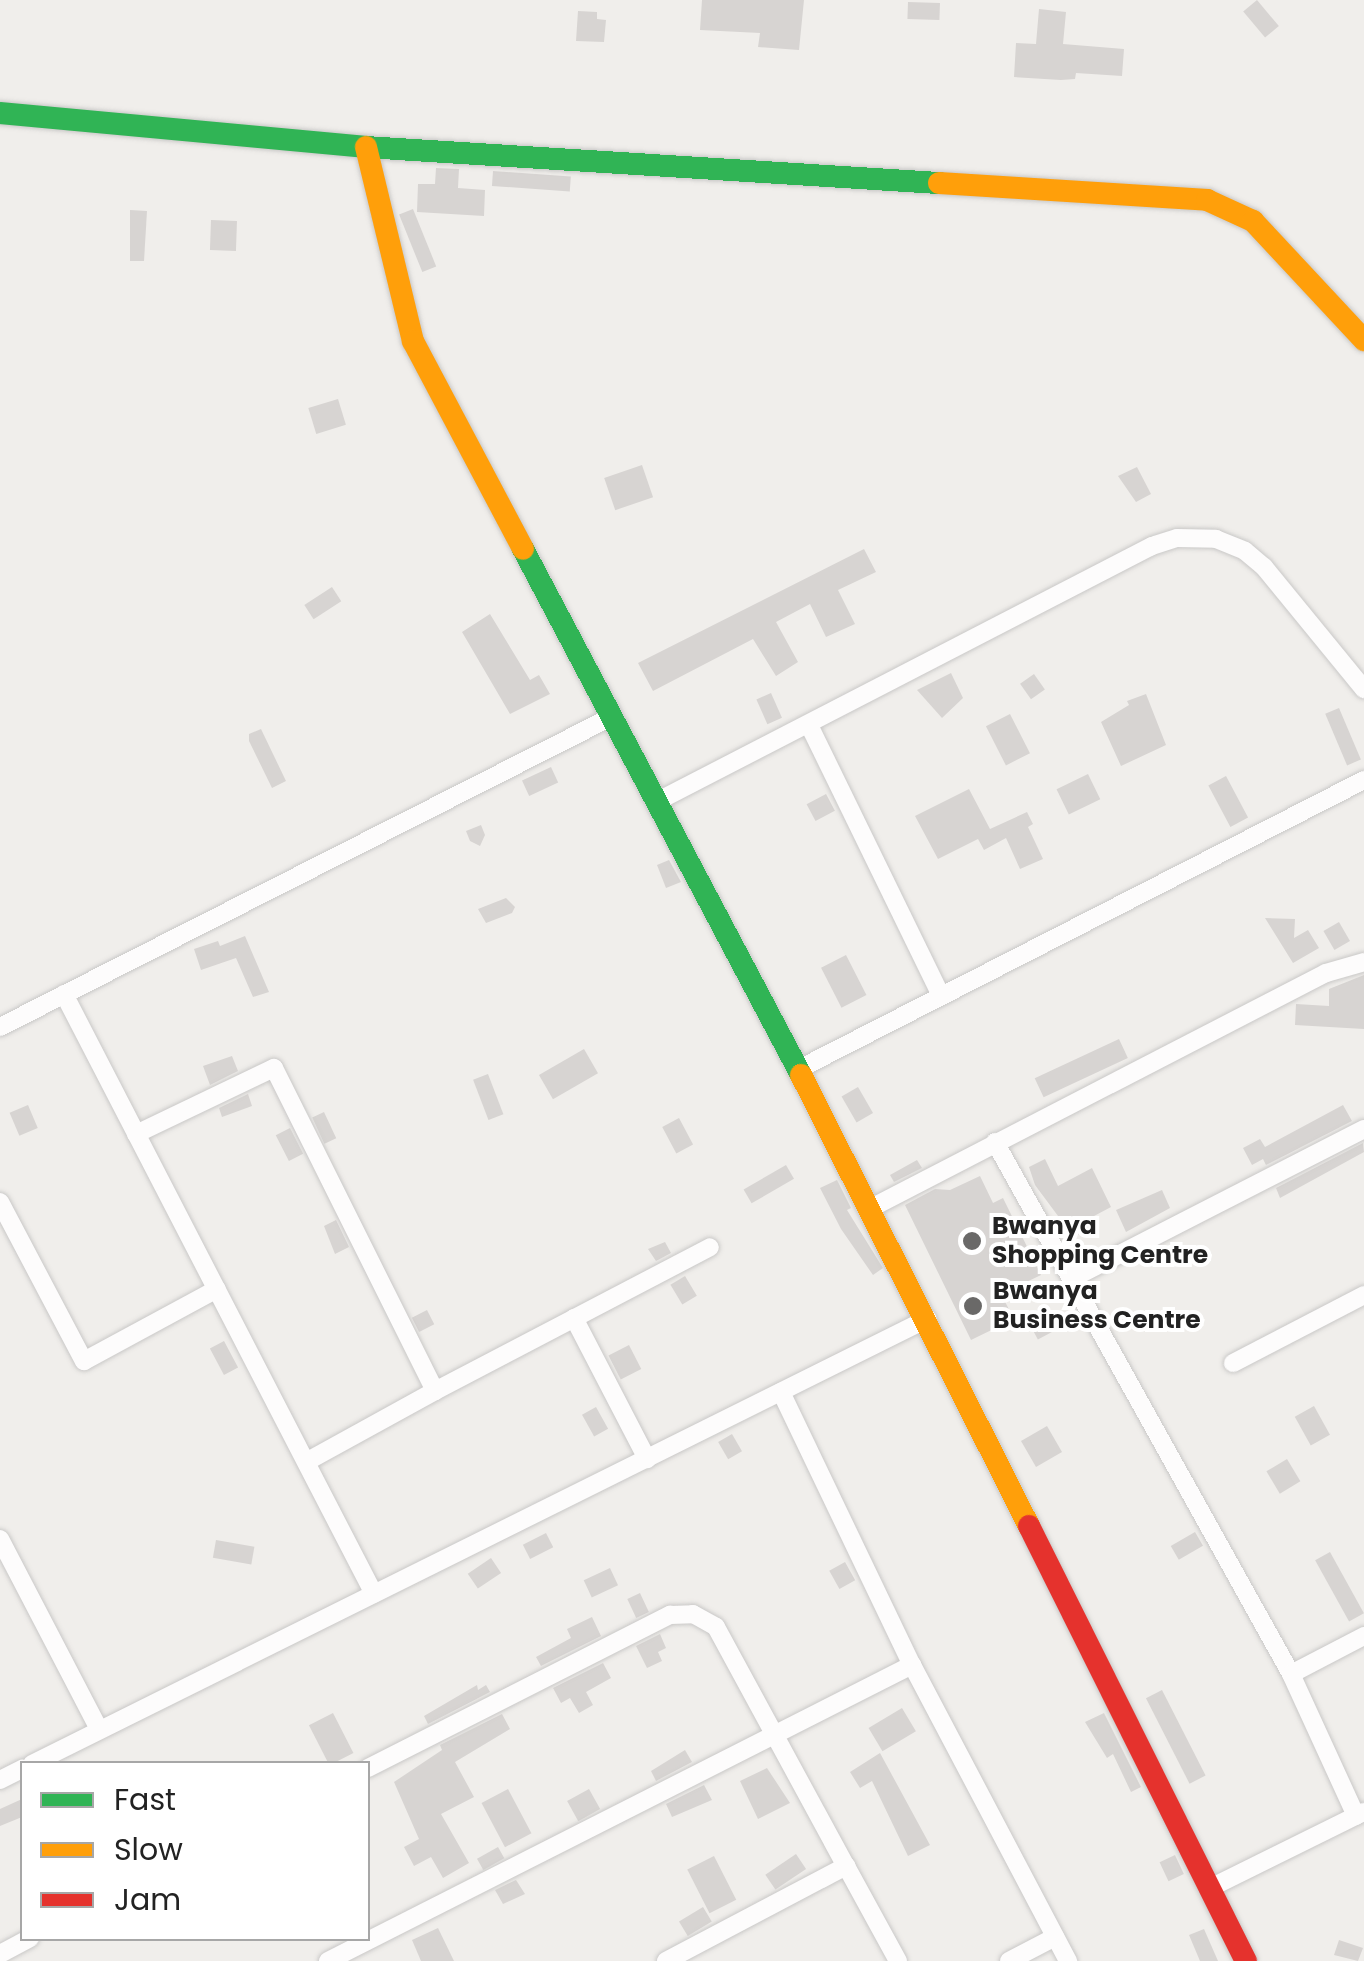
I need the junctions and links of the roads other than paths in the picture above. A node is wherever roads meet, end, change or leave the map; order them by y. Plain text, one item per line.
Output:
1 (0, 113) edge
2 (366, 147) junction
3 (1364, 340) edge
4 (1364, 689) edge
5 (613, 716) junction
6 (809, 725) junction
7 (1364, 780) edge
8 (656, 802) junction
9 (1364, 962) edge
10 (64, 994) junction
11 (941, 996) junction
12 (0, 1027) edge
13 (799, 1068) junction
14 (1364, 1128) edge
15 (136, 1134) junction
16 (995, 1142) junction
17 (0, 1202) edge
18 (871, 1208) junction
19 (710, 1247) dead end
20 (1072, 1279) junction
21 (216, 1289) junction
22 (1364, 1296) edge
23 (574, 1318) junction
24 (927, 1319) junction
25 (1233, 1363) dead end
26 (435, 1390) junction
27 (781, 1392) junction
28 (648, 1459) junction
29 (306, 1462) junction
30 (0, 1538) edge
31 (374, 1594) junction
32 (1364, 1636) edge
33 (912, 1665) junction
34 (1291, 1674) junction
35 (99, 1729) junction
36 (777, 1733) junction
37 (38, 1761) edge
38 (370, 1767) edge
39 (1360, 1814) edge
40 (846, 1866) junction
41 (1210, 1888) junction
42 (1056, 1937) junction
43 (370, 1940) edge
44 (24, 1941) edge
45 (367, 1941) edge
46 (0, 1954) edge
47 (328, 1961) edge
48 (666, 1961) edge
49 (898, 1961) edge
50 (1009, 1961) edge
51 (1068, 1961) edge
52 (1246, 1961) edge

1 - 2 street
2 - 3 street
2 - 5 street
4 - 6 street
5 - 8 street
5 - 10 street
6 - 8 street
6 - 11 street
7 - 11 street
8 - 13 street
9 - 16 street
10 - 12 street
10 - 15 street
11 - 13 street
13 - 18 street
14 - 20 street
15 - 21 street
15 - 26 street
16 - 18 street
16 - 20 street
17 - 21 street
18 - 24 street
19 - 23 street
20 - 34 street
21 - 29 street
22 - 25 street
23 - 26 street
23 - 28 street
24 - 27 street
24 - 41 street
26 - 29 street
27 - 28 street
27 - 33 street
28 - 31 street
29 - 31 street
30 - 35 street
31 - 35 street
32 - 34 street
33 - 36 street
33 - 42 street
34 - 39 street
35 - 37 street
36 - 38 street
36 - 40 street
36 - 43 street
39 - 41 street
40 - 48 street
40 - 49 street
41 - 52 street
42 - 50 street
42 - 51 street
44 - 46 street
45 - 47 street

